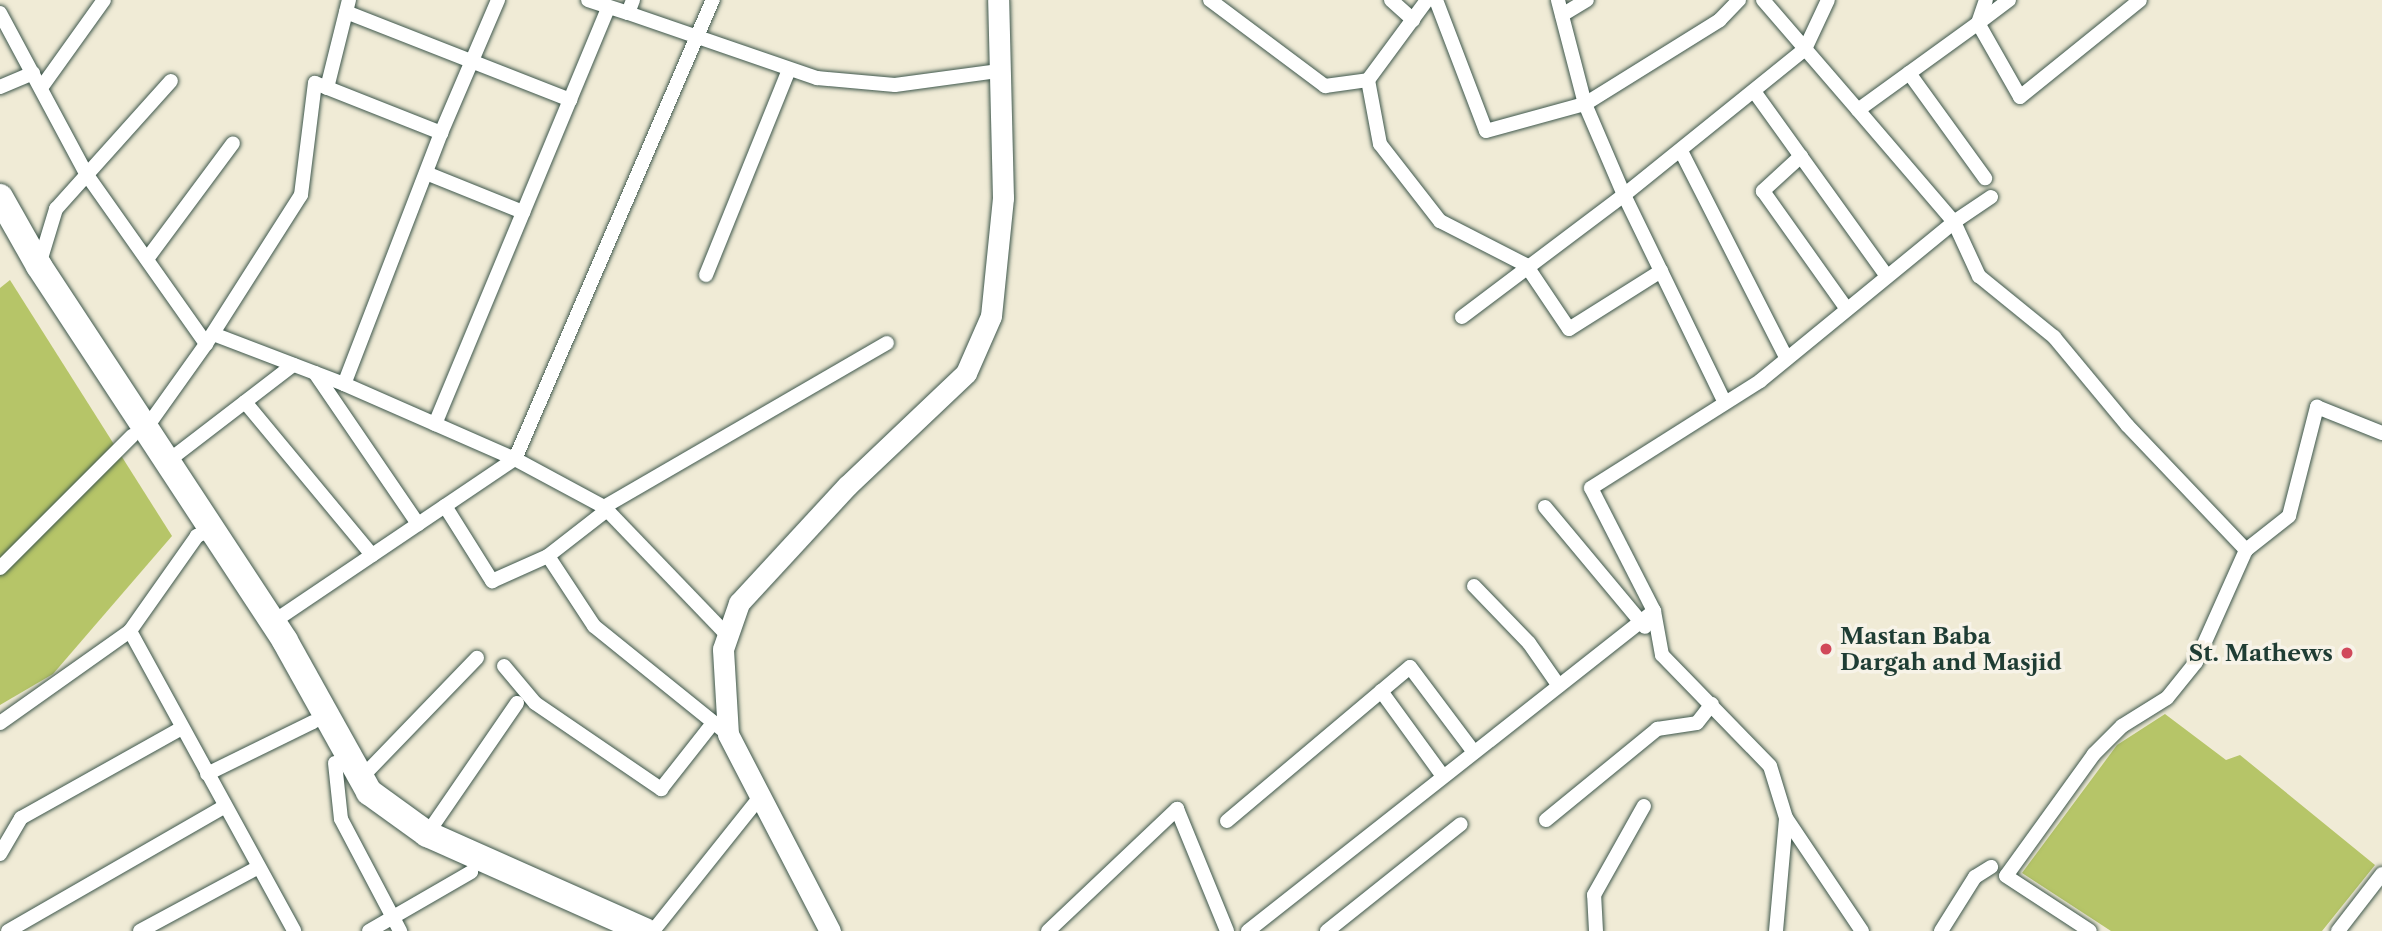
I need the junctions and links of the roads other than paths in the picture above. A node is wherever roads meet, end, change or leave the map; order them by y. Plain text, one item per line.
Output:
1 (5, 0) edge
2 (103, 0) edge
3 (498, 0) edge
4 (588, 0) edge
5 (713, 0) edge
6 (998, 0) edge
7 (1210, 0) edge
8 (1391, 0) edge
9 (1427, 0) edge
10 (1436, 0) edge
11 (1558, 0) edge
12 (1587, 0) edge
13 (1739, 0) edge
14 (1763, 0) edge
15 (1828, 0) edge
16 (1986, 0) edge
17 (2009, 0) edge
18 (2140, 0) edge
19 (348, 6) edge
20 (0, 7) edge
21 (631, 7) edge
22 (608, 8) junction
23 (0, 13) edge
24 (1562, 15) junction
25 (1413, 20) junction
26 (1978, 23) junction
27 (694, 40) junction
28 (1805, 49) junction
29 (472, 61) junction
30 (789, 69) junction
31 (999, 71) junction
32 (33, 73) junction
33 (1909, 73) junction
34 (1368, 80) junction
35 (171, 81) dead end
36 (0, 87) edge
37 (41, 88) junction
38 (327, 88) junction
39 (1756, 94) junction
40 (570, 100) junction
41 (1585, 104) junction
42 (1858, 110) junction
43 (441, 134) junction
44 (233, 143) dead end
45 (1682, 153) junction
46 (1801, 156) junction
47 (426, 173) junction
48 (86, 174) junction
49 (1984, 178) dead end
50 (1624, 195) junction
51 (0, 197) edge
52 (1991, 197) dead end
53 (523, 212) junction
54 (1954, 222) junction
55 (0, 230) edge
56 (147, 259) junction
57 (1526, 265) junction
58 (39, 266) junction
59 (1661, 271) junction
60 (706, 275) dead end
61 (1887, 276) junction
62 (1847, 309) junction
63 (1462, 317) dead end
64 (209, 339) junction
65 (887, 343) dead end
66 (1787, 359) junction
67 (293, 365) junction
68 (315, 373) junction
69 (344, 384) junction
70 (245, 402) junction
71 (1725, 403) junction
72 (435, 424) junction
73 (139, 432) junction
74 (2382, 433) edge
75 (515, 459) junction
76 (168, 461) junction
77 (445, 506) junction
78 (1545, 507) dead end
79 (606, 509) junction
80 (418, 524) junction
81 (205, 533) junction
82 (2246, 551) junction
83 (372, 555) junction
84 (548, 556) junction
85 (0, 568) edge
86 (1474, 586) dead end
87 (1654, 611) junction
88 (273, 622) junction
89 (1639, 623) junction
90 (130, 631) junction
91 (728, 636) junction
92 (1658, 637) junction
93 (477, 659) dead end
94 (504, 666) dead end
95 (1559, 686) junction
96 (1381, 691) junction
97 (517, 703) dead end
98 (1712, 704) junction
99 (313, 722) junction
100 (0, 723) edge
101 (182, 728) junction
102 (720, 728) junction
103 (1473, 751) junction
104 (335, 763) junction
105 (207, 774) junction
106 (1441, 775) junction
107 (361, 778) junction
108 (760, 797) junction
109 (1644, 806) dead end
110 (224, 807) junction
111 (1786, 818) junction
112 (1546, 820) dead end
113 (1227, 821) dead end
114 (1461, 824) dead end
115 (427, 834) junction
116 (0, 854) edge
117 (1991, 867) dead end
118 (257, 868) junction
119 (471, 872) junction
120 (2382, 874) edge
121 (396, 924) edge
122 (8, 931) edge
123 (140, 931) edge
124 (294, 931) edge
125 (369, 931) edge
126 (612, 931) edge
127 (645, 931) edge
128 (653, 931) edge
129 (830, 931) edge
130 (1048, 931) edge
131 (1227, 931) edge
132 (1248, 931) edge
133 (1327, 931) edge
134 (1596, 931) edge
135 (1776, 931) edge
136 (1862, 931) edge
137 (1941, 931) edge
138 (2090, 931) edge
139 (2338, 931) edge

1 - 20 street
2 - 37 street
3 - 29 street
4 - 22 street
5 - 27 street
6 - 31 street
7 - 34 street
8 - 25 street
9 - 25 street
10 - 41 street
11 - 24 street
12 - 24 street
13 - 41 street
14 - 28 street
15 - 28 street
16 - 26 street
17 - 26 street
18 - 26 street
19 - 29 street
19 - 38 street
21 - 22 street
21 - 27 street
22 - 40 street
23 - 32 street
24 - 41 street
25 - 34 street
26 - 33 street
27 - 30 street
27 - 75 street
28 - 39 street
28 - 42 street
29 - 40 street
29 - 43 street
30 - 31 street
30 - 60 street
31 - 91 street
32 - 36 street
32 - 37 street
33 - 42 street
33 - 49 street
34 - 57 street
35 - 48 street
37 - 48 street
38 - 43 street
38 - 64 street
39 - 45 street
39 - 46 street
40 - 53 street
41 - 50 street
42 - 54 street
43 - 47 street
44 - 56 street
45 - 50 street
45 - 66 street
46 - 61 street
46 - 62 street
47 - 53 street
47 - 69 street
48 - 56 street
48 - 58 street
50 - 57 street
50 - 59 street
51 - 58 highway
52 - 54 street
53 - 72 street
54 - 61 street
54 - 82 street
55 - 73 highway
56 - 64 street
57 - 59 street
57 - 63 street
58 - 73 highway
59 - 71 street
61 - 62 street
62 - 66 street
64 - 67 street
64 - 73 street
65 - 79 street
66 - 71 street
67 - 68 street
67 - 70 street
68 - 69 street
68 - 80 street
69 - 72 street
70 - 76 street
70 - 83 street
71 - 87 street
72 - 75 street
73 - 76 highway
73 - 81 highway
73 - 85 street
74 - 82 street
75 - 77 street
75 - 79 street
76 - 81 highway
77 - 80 street
77 - 84 street
78 - 89 street
79 - 84 street
79 - 91 street
80 - 83 street
81 - 88 highway
81 - 90 street
81 - 99 highway
82 - 138 street
83 - 88 street
84 - 102 street
86 - 95 street
87 - 89 street
87 - 92 street
88 - 107 highway
89 - 92 street
89 - 95 street
90 - 100 street
90 - 101 street
91 - 102 street
92 - 98 street
93 - 107 street
94 - 102 street
95 - 103 street
96 - 103 street
96 - 106 street
96 - 113 street
97 - 115 street
98 - 111 street
98 - 112 street
99 - 104 highway
99 - 105 street
101 - 105 street
101 - 116 street
102 - 108 street
103 - 106 street
104 - 119 highway
104 - 121 street
105 - 110 street
106 - 132 street
107 - 115 highway
108 - 128 street
108 - 129 street
109 - 134 street
110 - 118 street
110 - 122 street
111 - 135 street
111 - 136 street
114 - 133 street
115 - 127 highway
117 - 137 street
118 - 123 street
118 - 124 street
119 - 121 street
119 - 126 highway
120 - 139 street
121 - 125 street
130 - 131 street

